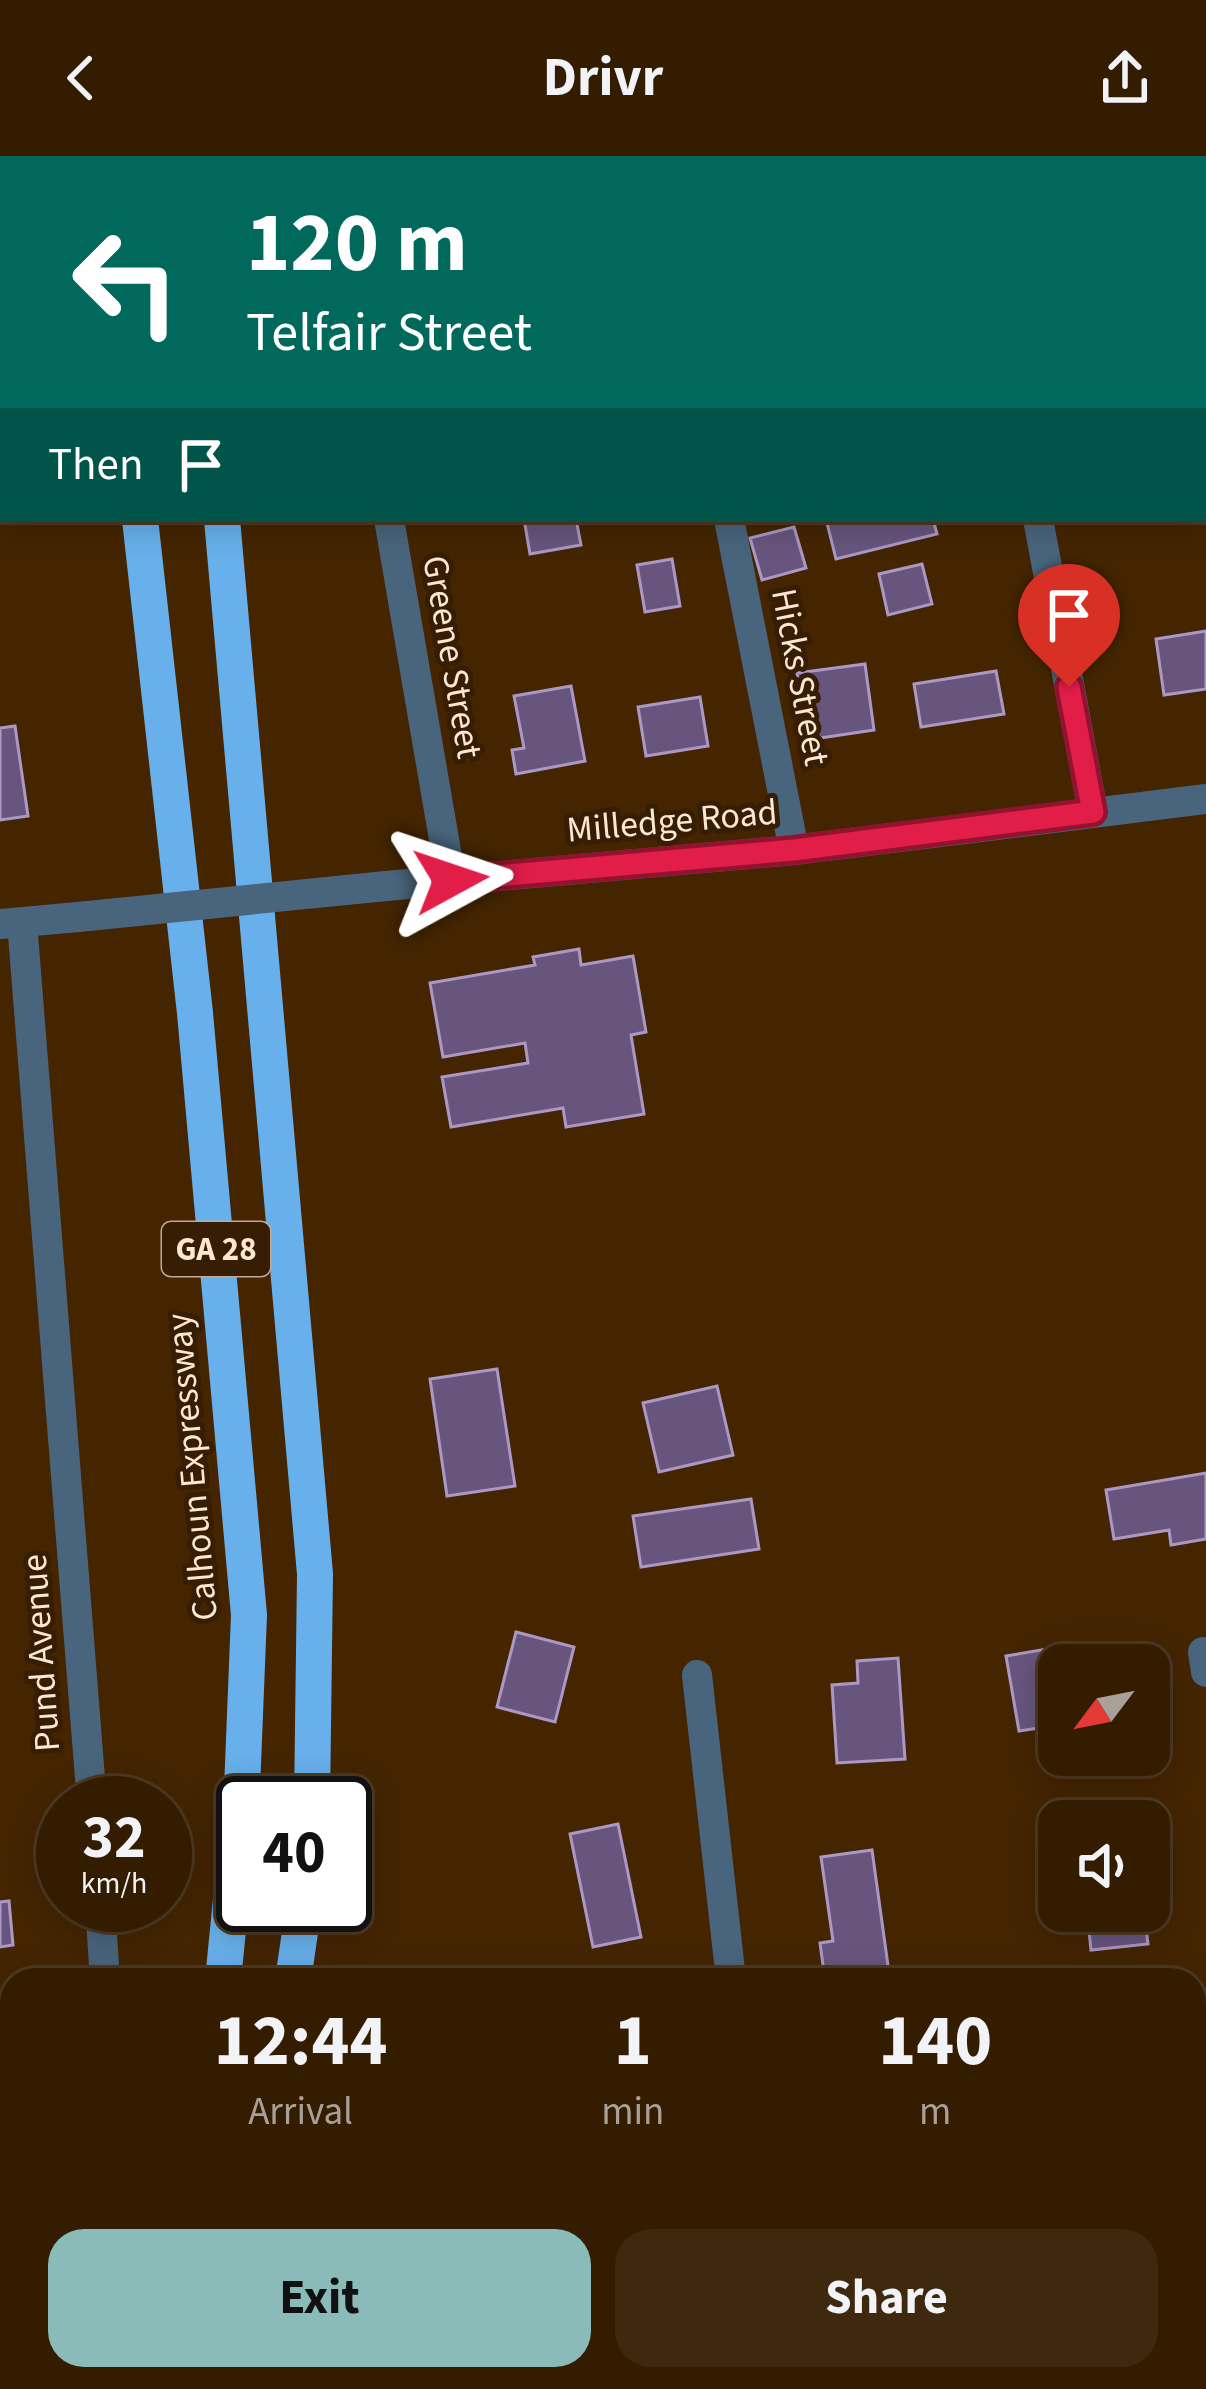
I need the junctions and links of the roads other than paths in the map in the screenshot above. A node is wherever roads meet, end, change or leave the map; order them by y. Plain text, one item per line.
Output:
1 (140, 522) edge
2 (222, 522) edge
3 (390, 522) edge
4 (730, 522) edge
5 (1039, 522) edge
6 (1206, 799) edge
7 (1093, 812) junction
8 (794, 850) junction
9 (451, 880) junction
10 (11, 923) edge
11 (697, 1675) dead end
12 (90, 1776) edge
13 (312, 1776) edge
14 (102, 1932) edge
15 (300, 1932) edge
16 (104, 1968) edge
17 (224, 1968) edge
18 (295, 1968) edge
19 (730, 1968) edge

1 - 17 highway, Calhoun Expressway / GA 28
2 - 13 highway, GA 28
3 - 9 street, Greene Street
4 - 8 street, Hicks Street
5 - 7 street
6 - 7 street, Milledge Road
7 - 8 street, Milledge Road
8 - 9 street, Milledge Road
9 - 10 street, Milledge Road, bridge
10 - 12 street, Pund Avenue
11 - 19 street
14 - 16 street
15 - 18 highway

